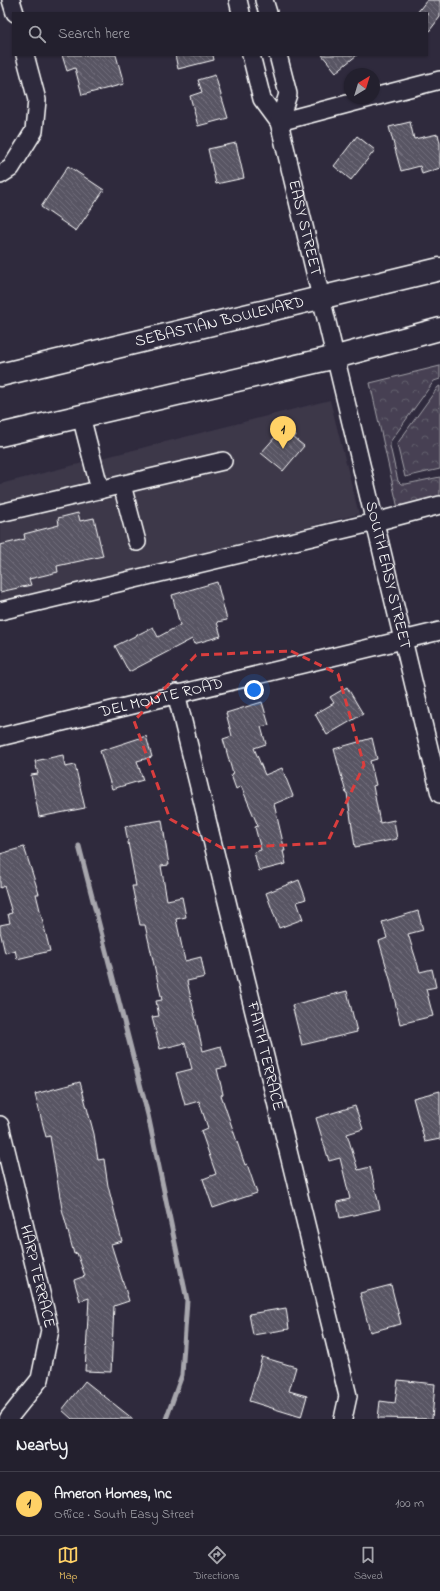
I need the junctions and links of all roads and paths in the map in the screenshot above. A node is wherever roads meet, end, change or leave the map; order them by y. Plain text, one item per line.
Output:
1 (11, 0) edge
2 (238, 0) edge
3 (264, 0) edge
4 (15, 12) edge
5 (241, 12) edge
6 (268, 12) edge
7 (25, 56) edge
8 (251, 56) edge
9 (278, 56) edge
10 (440, 80) edge
11 (380, 95) edge
12 (347, 104) edge
13 (279, 122) junction
14 (0, 175) edge
15 (440, 269) edge
16 (321, 297) junction
17 (440, 329) edge
18 (336, 357) junction
19 (0, 375) edge
20 (81, 416) junction
21 (0, 435) edge
22 (223, 461) dead end
23 (122, 485) junction
24 (100, 490) junction
25 (440, 506) edge
26 (0, 513) edge
27 (375, 522) junction
28 (137, 542) dead end
29 (0, 611) edge
30 (440, 631) edge
31 (402, 640) junction
32 (176, 693) junction
33 (0, 737) edge
34 (440, 794) edge
35 (0, 1125) edge
36 (8, 1419) edge
37 (343, 1419) edge

1 - 4 street
2 - 5 street
3 - 6 street
7 - 14 street
8 - 13 street, EASY STREET
9 - 13 street
10 - 11 street
12 - 13 street
13 - 16 street, EASY STREET
15 - 16 main road, SEBASTIAN BOULEVARD
16 - 18 street, EASY STREET
16 - 19 main road, SEBASTIAN BOULEVARD
17 - 18 main road
18 - 20 main road
18 - 27 street, SOUTH EASY STREET
20 - 21 main road
20 - 24 street
22 - 23 street
23 - 24 street
23 - 28 street
24 - 26 street
25 - 27 street
27 - 29 street
27 - 31 street, SOUTH EASY STREET
30 - 31 street, DEL MONTE ROAD
31 - 32 street, DEL MONTE ROAD
31 - 34 street, SOUTH EASY STREET
32 - 33 street, DEL MONTE ROAD
32 - 37 street, FAITH TERRACE
35 - 36 street, HARP TERRACE

